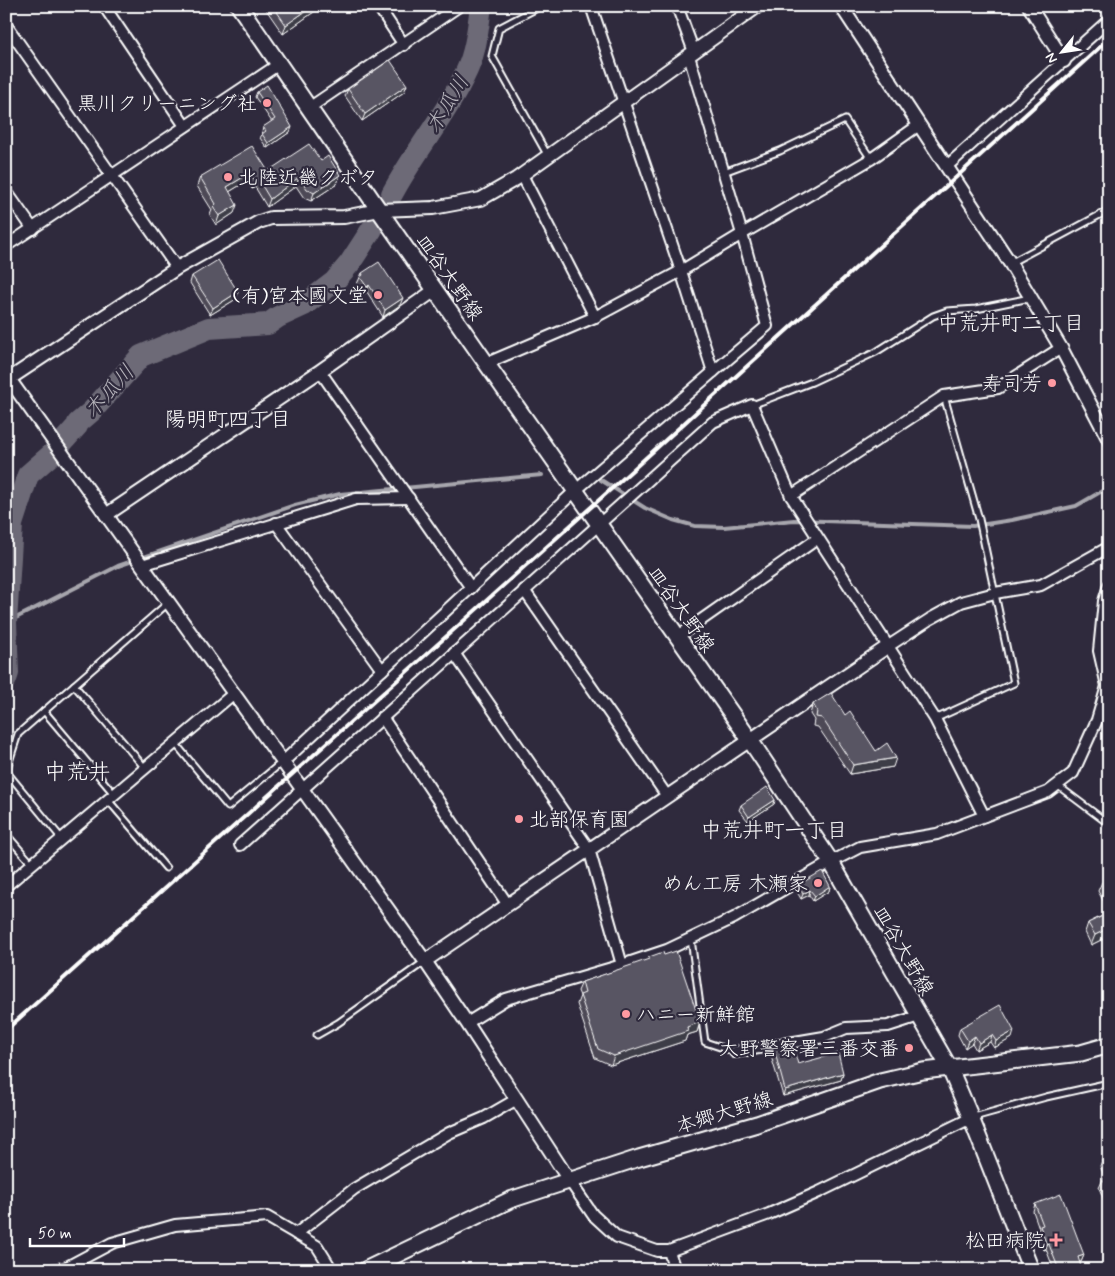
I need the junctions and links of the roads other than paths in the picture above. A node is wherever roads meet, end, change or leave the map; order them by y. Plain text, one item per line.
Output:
1 (104, 6) edge
2 (239, 6) edge
3 (378, 6) edge
4 (459, 6) edge
5 (541, 6) edge
6 (591, 6) edge
7 (677, 6) edge
8 (758, 6) edge
9 (841, 6) edge
10 (1029, 6) edge
11 (744, 10) edge
12 (1109, 20) edge
13 (6, 25) edge
14 (404, 44) junction
15 (692, 54) junction
16 (1064, 61) junction
17 (279, 64) junction
18 (622, 103) junction
19 (309, 108) junction
20 (918, 125) junction
21 (186, 126) junction
22 (548, 156) junction
23 (871, 159) junction
24 (946, 167) junction
25 (724, 172) junction
26 (522, 174) junction
27 (112, 176) junction
28 (6, 191) edge
29 (379, 210) junction
30 (1109, 210) edge
31 (33, 229) junction
32 (742, 234) junction
33 (6, 246) edge
34 (1010, 263) junction
35 (177, 268) junction
36 (680, 272) junction
37 (435, 290) junction
38 (1030, 298) junction
39 (594, 317) junction
40 (1061, 348) junction
41 (487, 363) junction
42 (320, 371) junction
43 (713, 372) junction
44 (7, 378) edge
45 (944, 396) junction
46 (752, 405) junction
47 (1109, 440) edge
48 (575, 491) junction
49 (791, 496) junction
50 (409, 498) junction
51 (106, 515) junction
52 (276, 523) junction
53 (598, 524) junction
54 (817, 539) junction
55 (1109, 547) edge
56 (142, 566) junction
57 (1109, 585) edge
58 (471, 588) junction
59 (524, 590) junction
60 (995, 593) junction
61 (169, 603) junction
62 (677, 636) junction
63 (887, 647) junction
64 (454, 653) junction
65 (382, 670) junction
66 (74, 685) junction
67 (233, 694) junction
68 (44, 711) junction
69 (382, 717) junction
70 (935, 720) junction
71 (750, 740) junction
72 (175, 743) junction
73 (282, 762) junction
74 (146, 768) junction
75 (1057, 785) junction
76 (302, 789) junction
77 (667, 796) junction
78 (111, 798) junction
79 (984, 816) junction
80 (1109, 824) edge
81 (6, 834) edge
82 (62, 839) junction
83 (240, 845) dead end
84 (589, 849) junction
85 (830, 862) junction
86 (32, 864) junction
87 (166, 868) dead end
88 (6, 886) edge
89 (508, 905) junction
90 (691, 938) junction
91 (425, 961) junction
92 (622, 965) junction
93 (919, 1016) junction
94 (467, 1023) junction
95 (318, 1035) dead end
96 (1109, 1045) edge
97 (734, 1052) joint
98 (950, 1069) junction
99 (1109, 1083) edge
100 (517, 1099) junction
101 (971, 1118) junction
102 (569, 1180) junction
103 (296, 1234) junction
104 (669, 1251) junction
105 (51, 1270) edge
106 (332, 1270) edge
107 (365, 1270) edge
108 (675, 1270) edge
109 (1031, 1270) edge

1 - 21 street
2 - 17 main road, 皿谷大野線
3 - 14 street
4 - 14 street
5 - 22 lane
6 - 18 street
7 - 15 street
8 - 11 street
9 - 20 street
10 - 16 street
11 - 15 street
12 - 16 street
13 - 27 street
14 - 19 street
15 - 18 street
15 - 25 street
16 - 24 street
17 - 19 main road, 皿谷大野線
17 - 21 street
18 - 22 street
18 - 36 street
19 - 29 main road, 皿谷大野線
20 - 23 street
20 - 24 street
21 - 27 street
22 - 26 street
23 - 25 lane
23 - 32 street
24 - 34 street
25 - 32 street
26 - 29 street
26 - 39 street
27 - 31 street
27 - 35 street
28 - 31 street
29 - 35 street
29 - 37 main road, 皿谷大野線
30 - 34 lane
31 - 33 street
32 - 36 street
32 - 43 street
34 - 38 street
35 - 44 street
36 - 39 street
36 - 43 street
37 - 41 main road, 皿谷大野線
37 - 42 street
38 - 40 street
38 - 46 lane
39 - 41 street
40 - 45 street
40 - 47 street
41 - 48 main road, 皿谷大野線
42 - 50 street
42 - 51 street
43 - 48 street
44 - 51 street
45 - 49 street
45 - 60 lane
46 - 49 street
46 - 53 street
48 - 53 main road, 皿谷大野線
48 - 58 street
49 - 54 street
50 - 52 street
50 - 58 street
51 - 56 street
52 - 56 street
52 - 65 street
53 - 59 street
53 - 62 main road, 皿谷大野線
54 - 62 street
54 - 63 street
55 - 60 street
56 - 61 street
57 - 75 street
58 - 65 street
59 - 64 street
59 - 77 street
60 - 63 street
60 - 70 lane
61 - 66 lane
61 - 67 street
62 - 71 main road, 皿谷大野線
63 - 70 street
63 - 71 street
64 - 69 street
64 - 84 street
65 - 73 street
66 - 68 lane
66 - 74 lane
67 - 72 street
67 - 73 street
68 - 78 lane
68 - 82 lane
69 - 76 street
69 - 89 street
70 - 79 street
71 - 77 street
71 - 85 main road, 皿谷大野線
72 - 73 lane
72 - 74 street
73 - 76 street
74 - 78 street
75 - 79 street
75 - 80 lane
76 - 83 street
76 - 91 street
77 - 84 street
78 - 82 street
78 - 87 lane
79 - 85 street
81 - 86 lane
82 - 86 street
84 - 89 street
84 - 92 street
85 - 90 street
85 - 93 main road, 皿谷大野線
86 - 88 street
89 - 91 street
90 - 92 street
90 - 97 lane
91 - 94 street
91 - 95 lane
92 - 94 street
93 - 97 street
93 - 98 main road, 皿谷大野線
94 - 100 street
96 - 98 main road, 本郷大野線
98 - 101 main road, 皿谷大野線
98 - 102 main road, 本郷大野線
99 - 101 lane
100 - 102 street
100 - 103 street
101 - 104 street
101 - 109 main road, 皿谷大野線
102 - 104 street
102 - 107 main road, 本郷大野線
103 - 105 street
103 - 106 street
104 - 108 street

